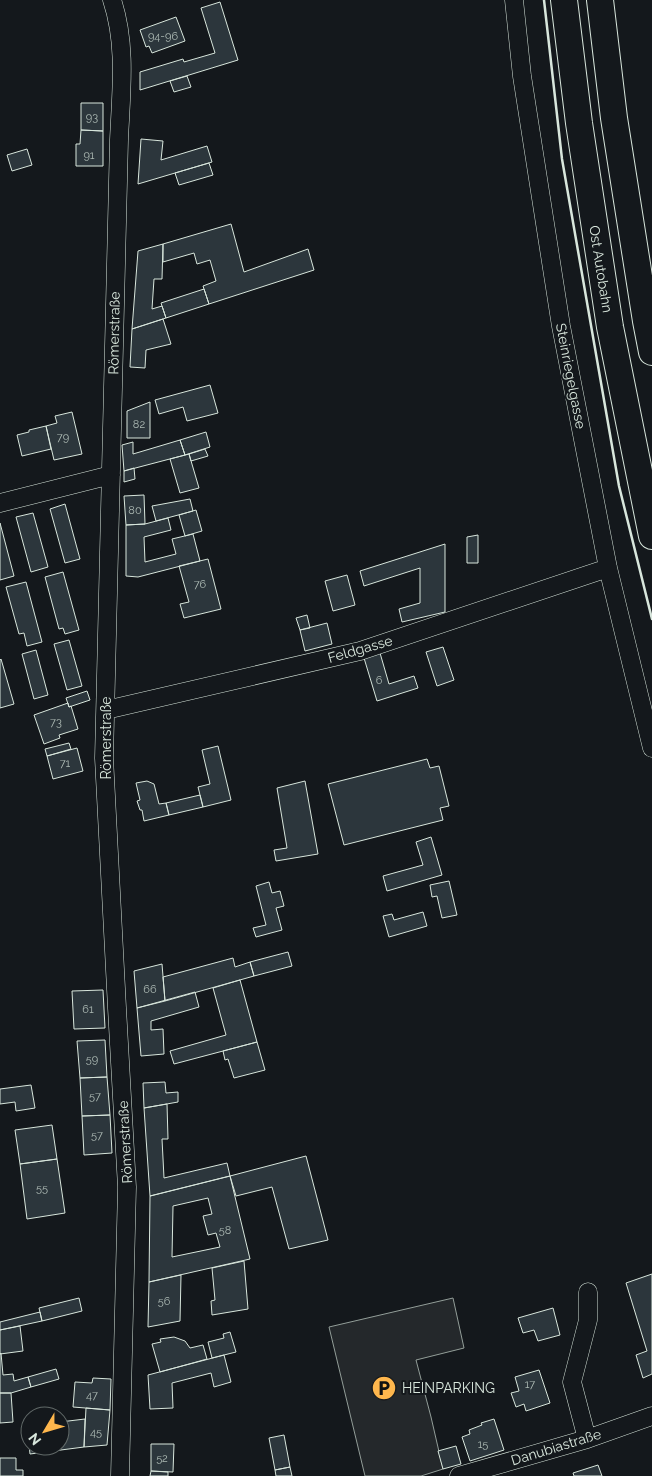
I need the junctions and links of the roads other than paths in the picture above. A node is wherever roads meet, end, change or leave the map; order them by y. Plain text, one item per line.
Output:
1 (112, 0) edge
2 (514, 0) edge
3 (564, 0) edge
4 (600, 0) edge
5 (652, 352) edge
6 (111, 475) junction
7 (0, 503) edge
8 (652, 536) edge
9 (608, 568) junction
10 (106, 710) junction
11 (652, 748) edge
12 (588, 1292) dead end
13 (652, 1416) edge
14 (586, 1439) junction
15 (120, 1476) edge
16 (459, 1476) edge

1 - 6 street, Römerstraße
2 - 9 street, Steinriegelgasse
3 - 8 highway, Ost Autobahn
4 - 5 highway
6 - 7 street
6 - 10 street, Römerstraße
9 - 10 street, Feldgasse
9 - 11 street, Steinriegelgasse
10 - 15 street, Römerstraße
12 - 14 street
13 - 14 street, Danubiastraße
14 - 16 street, Danubiastraße

